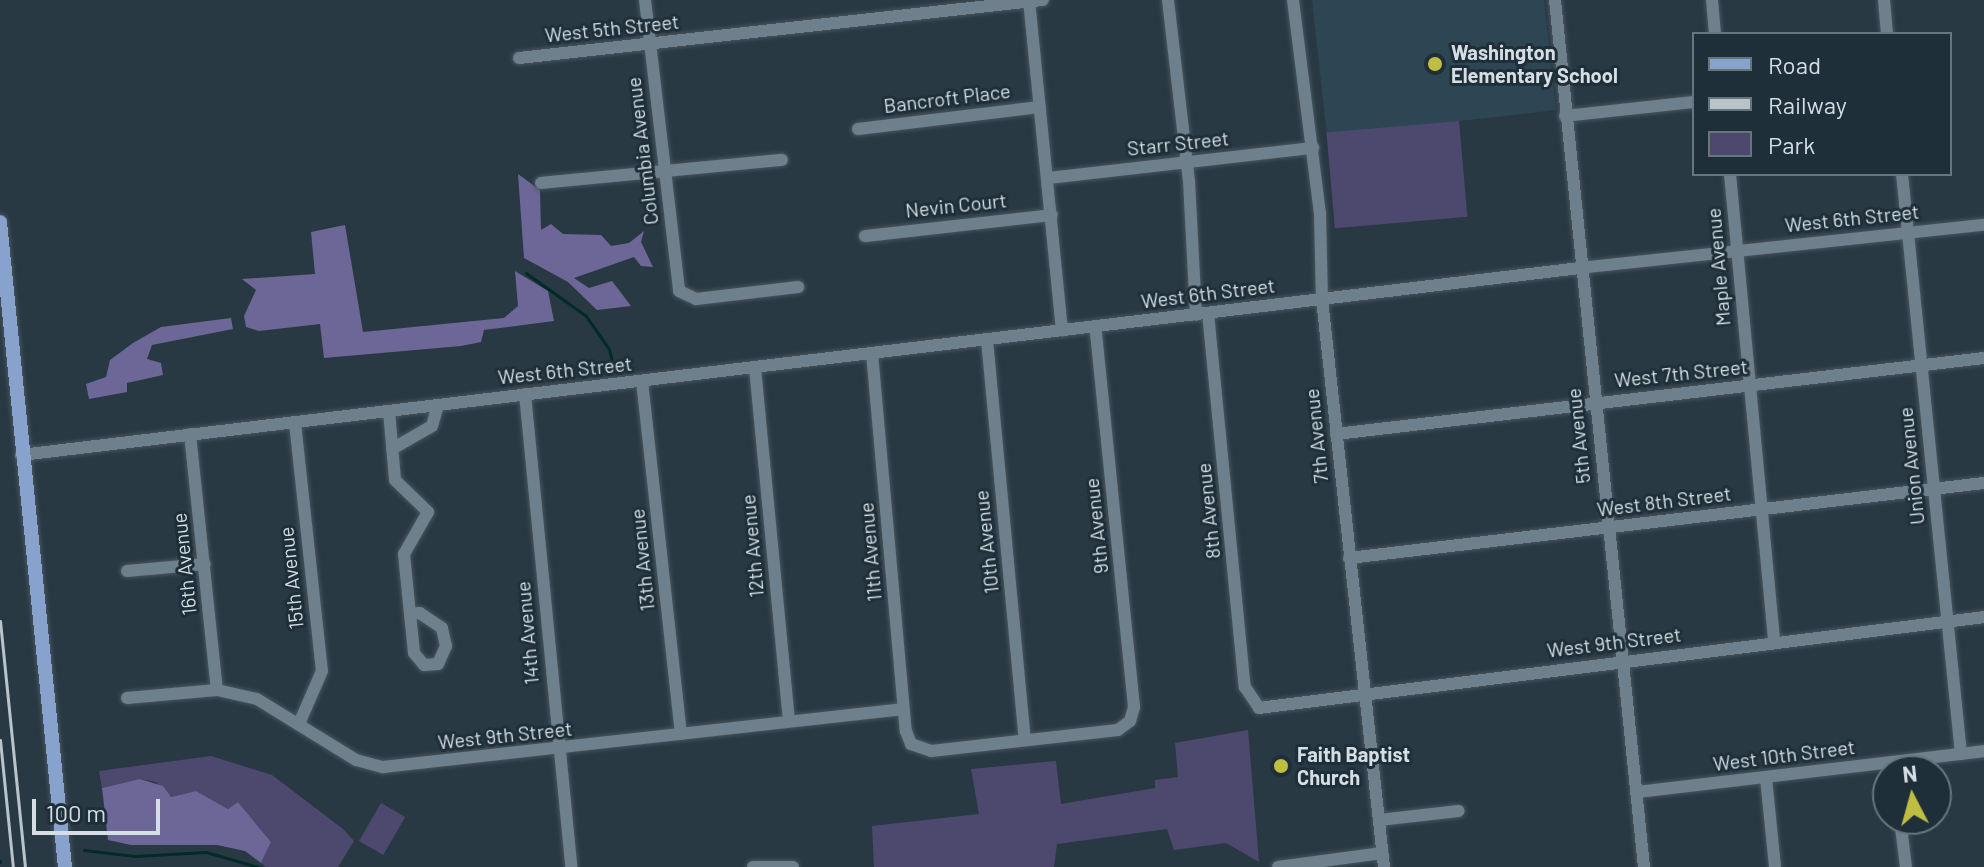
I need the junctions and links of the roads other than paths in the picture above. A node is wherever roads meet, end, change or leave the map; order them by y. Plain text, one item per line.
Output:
1 (645, 0) edge
2 (902, 0) edge
3 (1043, 0) edge
4 (1168, 0) edge
5 (1293, 0) edge
6 (1555, 0) edge
7 (1712, 0) edge
8 (1884, 0) edge
9 (1029, 1) edge
10 (904, 15) junction
11 (1715, 32) edge
12 (1887, 32) edge
13 (650, 45) junction
14 (519, 58) dead end
15 (1692, 102) edge
16 (1040, 107) junction
17 (1565, 116) junction
18 (858, 129) dead end
19 (1313, 148) junction
20 (782, 160) dead end
21 (1187, 162) junction
22 (664, 172) junction
23 (1730, 176) edge
24 (1902, 176) edge
25 (1048, 178) junction
26 (541, 183) dead end
27 (1052, 215) junction
28 (0, 222) edge
29 (1984, 225) edge
30 (1908, 231) junction
31 (865, 236) dead end
32 (1737, 251) junction
33 (1579, 268) junction
34 (798, 287) dead end
35 (1322, 299) junction
36 (1202, 314) junction
37 (1095, 326) junction
38 (1062, 330) junction
39 (987, 340) junction
40 (872, 353) junction
41 (1984, 358) edge
42 (1921, 366) junction
43 (755, 368) junction
44 (642, 381) junction
45 (1750, 386) junction
46 (525, 394) junction
47 (1594, 403) junction
48 (438, 405) junction
49 (389, 411) junction
50 (295, 423) junction
51 (190, 434) junction
52 (1336, 434) junction
53 (392, 449) junction
54 (21, 455) junction
55 (1984, 483) edge
56 (1934, 489) junction
57 (1762, 510) junction
58 (1608, 528) junction
59 (1349, 558) junction
60 (205, 564) junction
61 (127, 571) dead end
62 (410, 614) dead end
63 (1984, 617) edge
64 (1947, 622) junction
65 (1774, 642) junction
66 (1621, 660) junction
67 (217, 690) junction
68 (1365, 694) junction
69 (127, 698) dead end
70 (1252, 703) joint
71 (904, 709) junction
72 (789, 721) junction
73 (299, 724) junction
74 (681, 734) junction
75 (1025, 740) junction
76 (558, 750) junction
77 (1984, 751) edge
78 (1961, 754) junction
79 (1952, 756) edge
80 (1872, 768) edge
81 (1766, 778) junction
82 (1637, 792) junction
83 (1458, 811) dead end
84 (1379, 820) junction
85 (1902, 835) edge
86 (1382, 853) junction
87 (65, 867) edge
88 (571, 867) edge
89 (753, 867) edge
90 (793, 867) edge
91 (1278, 867) edge
92 (1384, 867) edge
93 (1644, 867) edge
94 (1775, 867) edge
95 (1906, 867) edge

1 - 13 street, Columbia Avenue
2 - 10 street
3 - 9 street, West 5th Street
4 - 21 street, 8th Avenue
5 - 19 street, 7th Avenue
6 - 17 street, 5th Avenue
7 - 11 street
8 - 12 street
9 - 10 street, West 5th Street
9 - 16 street
10 - 13 street, West 5th Street
13 - 14 street, West 5th Street
13 - 22 street, Columbia Avenue
15 - 17 street
16 - 18 street, Bancroft Place
16 - 25 street
17 - 33 street, 5th Avenue
19 - 21 street, Starr Street
19 - 35 street, 7th Avenue
20 - 22 street
21 - 25 street, Starr Street
21 - 36 street, 8th Avenue
22 - 26 street
22 - 34 street, Columbia Avenue
23 - 32 street, Maple Avenue
24 - 30 street, Union Avenue
25 - 27 street
27 - 31 street, Nevin Court
27 - 38 street
28 - 54 main road
29 - 30 street, West 6th Street
30 - 32 street, West 6th Street
30 - 42 street, Union Avenue
32 - 33 street, West 6th Street
32 - 45 street, Maple Avenue
33 - 35 street, West 6th Street
33 - 47 street, 5th Avenue
35 - 36 street, West 6th Street
35 - 52 street, 7th Avenue
36 - 37 street, West 6th Street
36 - 70 street, 8th Avenue
37 - 38 street, West 6th Street
37 - 75 street, 9th Avenue
38 - 39 street, West 6th Street
39 - 40 street, West 6th Street
39 - 75 street, 10th Avenue
40 - 43 street, West 6th Street
40 - 71 street, 11th Avenue
41 - 42 street, West 7th Street
42 - 45 street, West 7th Street
42 - 56 street, Union Avenue
43 - 44 street, West 6th Street
43 - 72 street, 12th Avenue
44 - 46 street, West 6th Street
44 - 74 street, 13th Avenue
45 - 47 street, West 7th Street
45 - 57 street, Maple Avenue
46 - 48 street, West 6th Street
46 - 76 street, 14th Avenue
47 - 52 street, West 7th Street
47 - 58 street, 5th Avenue
48 - 49 street, West 6th Street
48 - 53 street
49 - 50 street, West 6th Street
49 - 53 street
50 - 51 street, West 6th Street
50 - 73 street, 15th Avenue
51 - 54 street, West 6th Street
51 - 60 street, 16th Avenue
52 - 59 street, 7th Avenue
53 - 62 street
54 - 87 main road
55 - 56 street, West 8th Street
56 - 57 street, West 8th Street
56 - 64 street, Union Avenue
57 - 58 street, West 8th Street
57 - 65 street, Maple Avenue
58 - 59 street, West 8th Street
58 - 66 street, 5th Avenue
59 - 68 street, 7th Avenue
60 - 61 street
60 - 67 street, 16th Avenue
63 - 64 street, West 9th Street
64 - 65 street, West 9th Street
64 - 78 street, Union Avenue
65 - 66 street, West 9th Street
66 - 68 street, West 9th Street
66 - 82 street, 5th Avenue
67 - 69 street, West 9th Street
67 - 73 street, West 9th Street
68 - 70 street, West 9th Street
68 - 84 street, 7th Avenue
71 - 72 street, West 9th Street
71 - 75 street, 11th Avenue
72 - 74 street, West 9th Street
73 - 76 street, West 9th Street
74 - 76 street, West 9th Street
76 - 88 street, 14th Avenue
77 - 78 street, West 10th Street
78 - 79 street, West 10th Street
80 - 81 street, West 10th Street
81 - 82 street, West 10th Street
81 - 94 street
82 - 93 street, 5th Avenue
83 - 84 street
84 - 86 street, 7th Avenue
85 - 95 street
86 - 91 street
86 - 92 street, 7th Avenue
89 - 90 street

